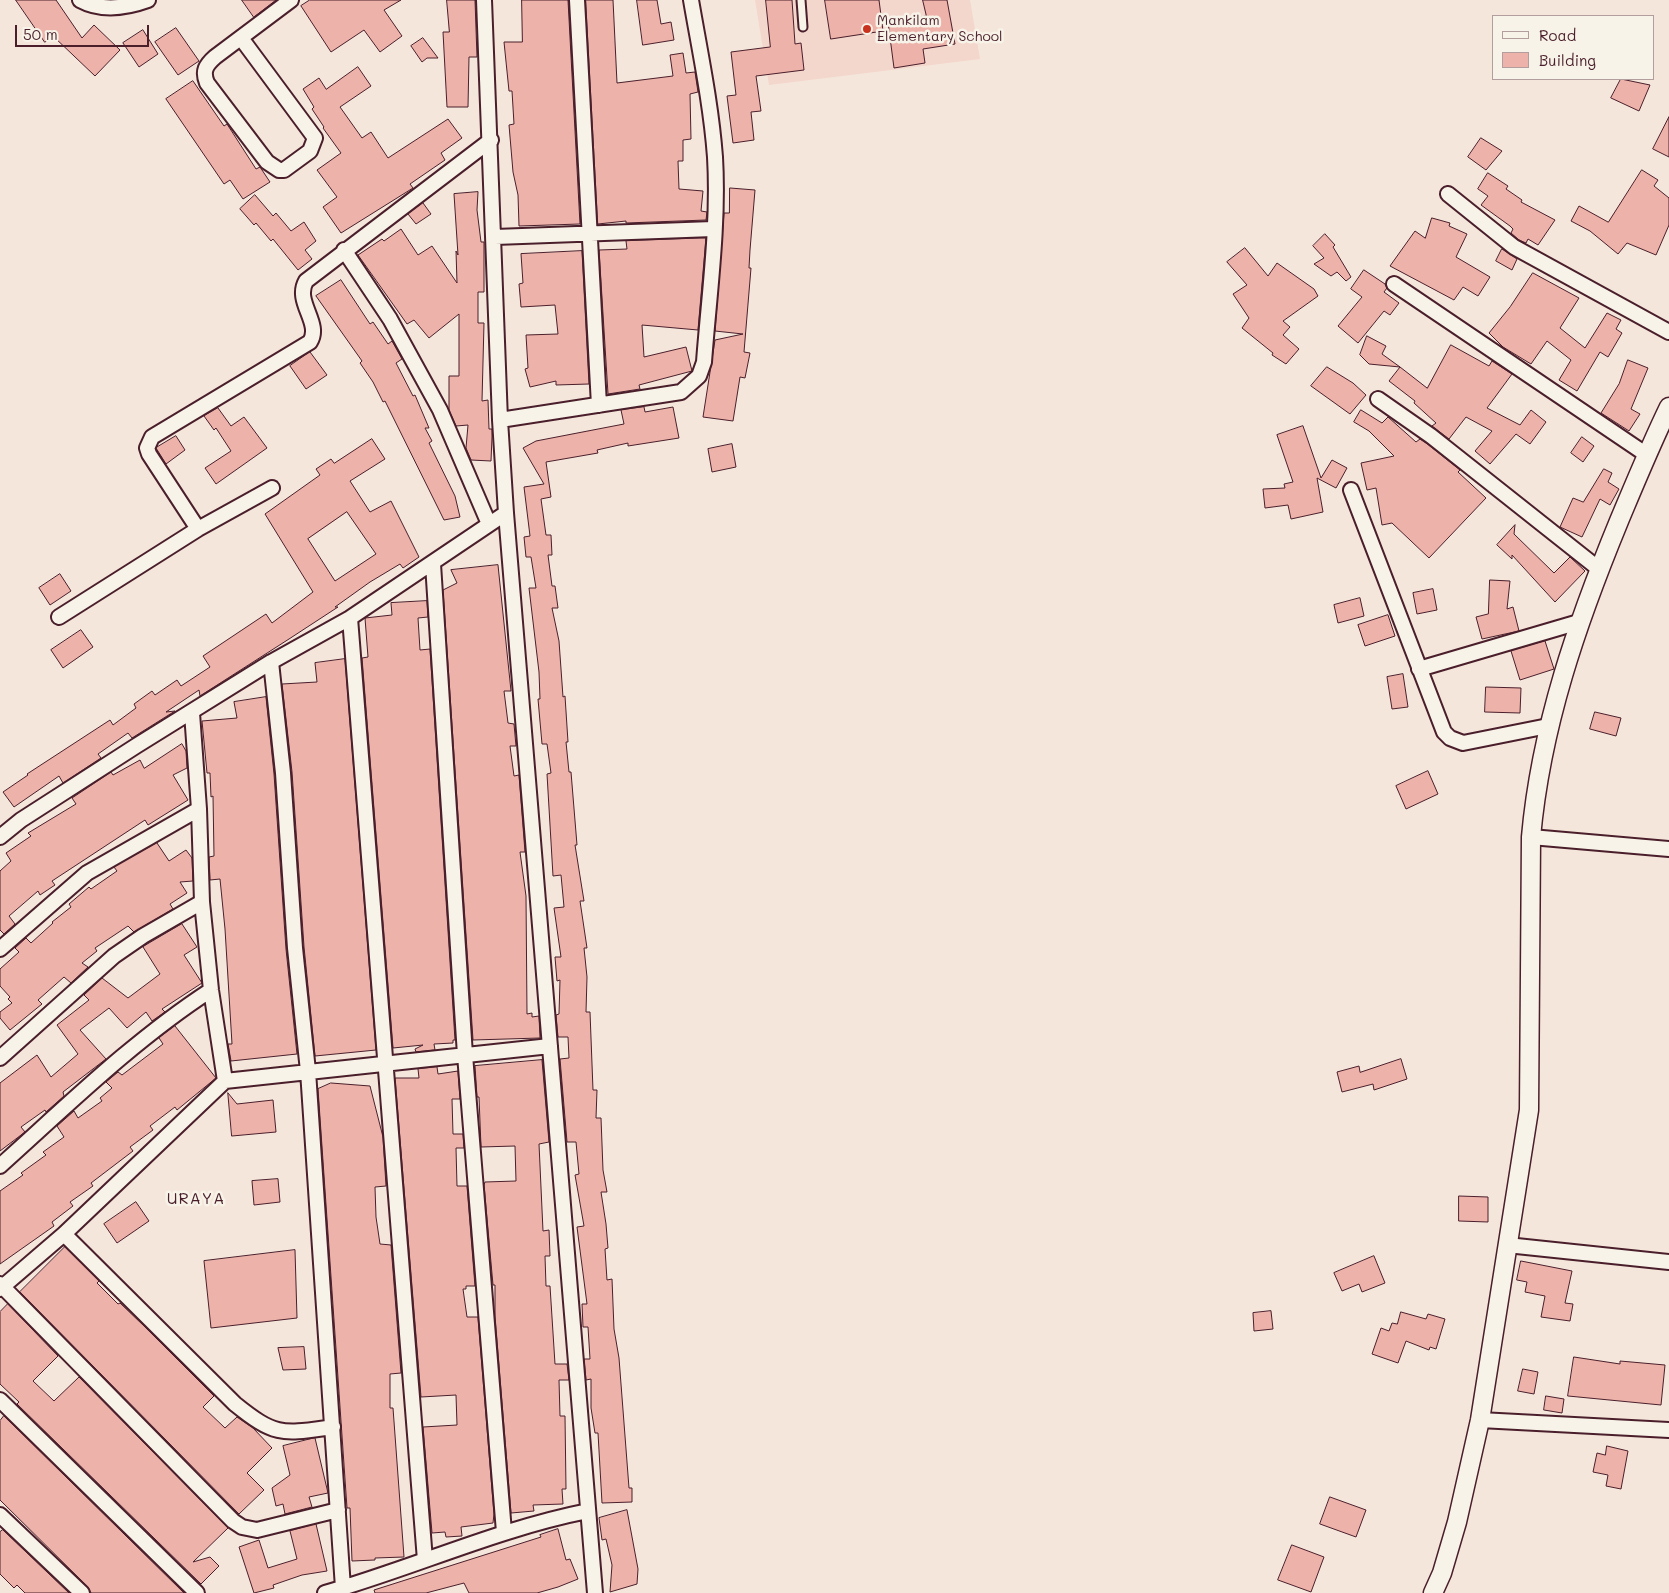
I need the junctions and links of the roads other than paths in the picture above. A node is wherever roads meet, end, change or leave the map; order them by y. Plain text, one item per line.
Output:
1 (80, 0) edge
2 (148, 0) edge
3 (291, 0) edge
4 (484, 0) edge
5 (577, 0) edge
6 (691, 0) edge
7 (801, 0) edge
8 (803, 28) dead end
9 (240, 38) junction
10 (491, 140) junction
11 (1448, 194) dead end
12 (713, 229) junction
13 (588, 232) junction
14 (495, 237) junction
15 (344, 250) junction
16 (1394, 284) dead end
17 (1669, 332) edge
18 (1378, 399) dead end
19 (599, 405) junction
20 (1669, 407) edge
21 (500, 420) junction
22 (1647, 455) junction
23 (272, 488) dead end
24 (1351, 490) dead end
25 (506, 513) junction
26 (488, 524) junction
27 (198, 529) junction
28 (432, 564) junction
29 (1599, 569) junction
30 (60, 617) dead end
31 (350, 618) junction
32 (1579, 622) junction
33 (271, 662) junction
34 (1419, 669) junction
35 (192, 713) junction
36 (1548, 726) junction
37 (199, 809) junction
38 (1531, 836) junction
39 (0, 837) edge
40 (1669, 849) edge
41 (202, 902) junction
42 (0, 949) edge
43 (211, 990) junction
44 (550, 1046) junction
45 (465, 1055) junction
46 (0, 1058) edge
47 (384, 1065) junction
48 (308, 1071) junction
49 (225, 1081) junction
50 (0, 1166) edge
51 (64, 1234) junction
52 (1507, 1245) junction
53 (1669, 1262) edge
54 (1, 1286) edge
55 (0, 1400) edge
56 (1480, 1420) junction
57 (332, 1428) junction
58 (1669, 1430) edge
59 (338, 1510) junction
60 (588, 1511) junction
61 (0, 1515) edge
62 (504, 1532) junction
63 (425, 1560) junction
64 (343, 1588) junction
65 (82, 1593) edge
66 (197, 1593) edge
67 (325, 1593) edge
68 (595, 1593) edge
69 (1433, 1593) edge

1 - 2 street
3 - 9 street
4 - 10 street
5 - 13 street
6 - 12 street
7 - 8 lane
9 - 9 street
10 - 14 street
10 - 15 street
11 - 17 street
12 - 13 street
12 - 19 street
13 - 14 street
13 - 19 street
14 - 21 street
15 - 26 street
15 - 27 street
16 - 22 street
18 - 29 street
19 - 21 street
20 - 22 street
21 - 25 street
22 - 29 street
23 - 27 street
24 - 34 street
25 - 26 street
25 - 44 street
26 - 28 street
27 - 30 street
28 - 31 street
28 - 45 street
29 - 32 street
31 - 33 street
31 - 47 street
32 - 34 street
32 - 36 street
33 - 35 street
33 - 48 street
34 - 36 street
35 - 37 street
35 - 39 street
36 - 38 street
37 - 41 street
37 - 42 street
38 - 40 street
38 - 52 street
41 - 43 street
41 - 46 street
43 - 49 street
43 - 50 street
44 - 45 street
44 - 60 street
45 - 47 street
45 - 62 street
47 - 48 street
47 - 63 street
48 - 49 street
48 - 57 street
49 - 51 street
51 - 54 street
51 - 57 street
52 - 53 street
52 - 56 street
54 - 59 street
55 - 66 street
56 - 58 street
56 - 69 street
57 - 59 street
59 - 64 street
60 - 62 street
60 - 68 street
61 - 65 street
62 - 63 street
63 - 64 street
64 - 67 street

